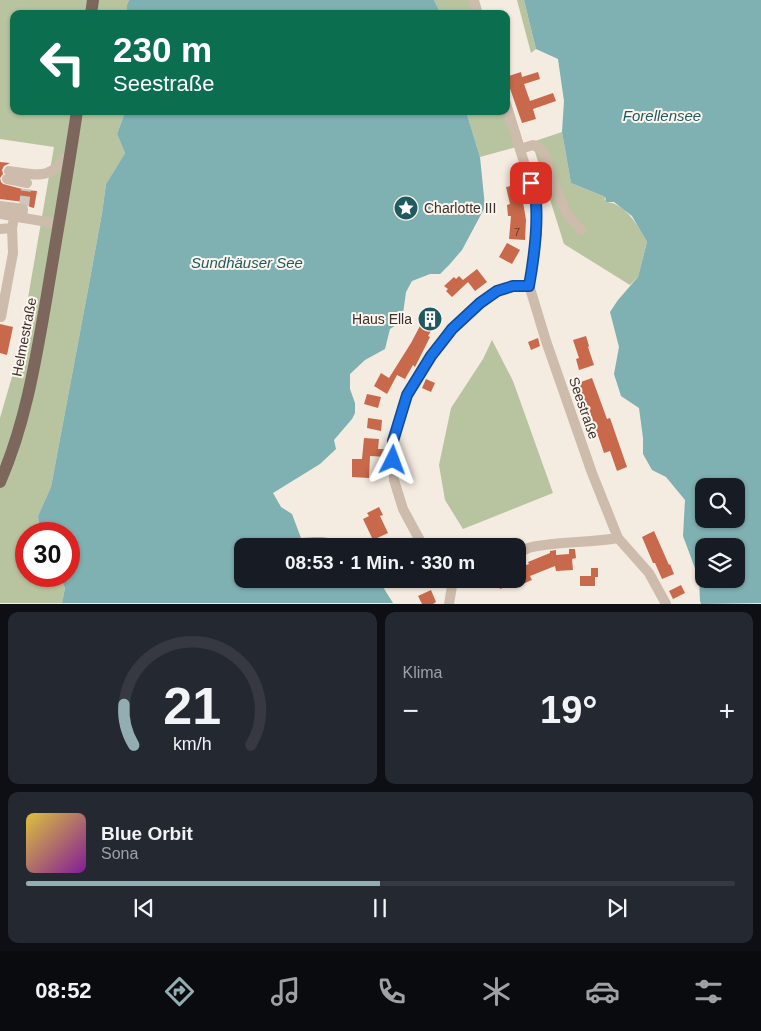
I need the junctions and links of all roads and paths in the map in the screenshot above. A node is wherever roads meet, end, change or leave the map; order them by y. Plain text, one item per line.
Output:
1 (76, 115) edge
2 (509, 115) edge
3 (520, 149) junction
4 (69, 154) junction
5 (8, 175) dead end
6 (0, 206) edge
7 (21, 213) junction
8 (0, 214) edge
9 (59, 224) junction
10 (12, 228) junction
11 (0, 229) edge
12 (581, 230) dead end
13 (529, 286) junction
14 (1, 317) edge
15 (0, 482) edge
16 (419, 538) edge
17 (618, 538) junction
18 (526, 549) edge
19 (453, 588) edge
20 (450, 604) edge
21 (666, 604) edge

1 - 4 main road, Helmestraße
2 - 3 street, Seestraße
3 - 12 street
3 - 13 street, Seestraße
4 - 5 street
4 - 9 main road, Helmestraße
6 - 7 street
7 - 8 street
7 - 9 street
7 - 10 street
9 - 15 main road, Helmestraße
10 - 11 street
10 - 14 street
13 - 16 street
13 - 17 street, Seestraße
17 - 18 street
17 - 21 street, Seestraße
19 - 20 street

